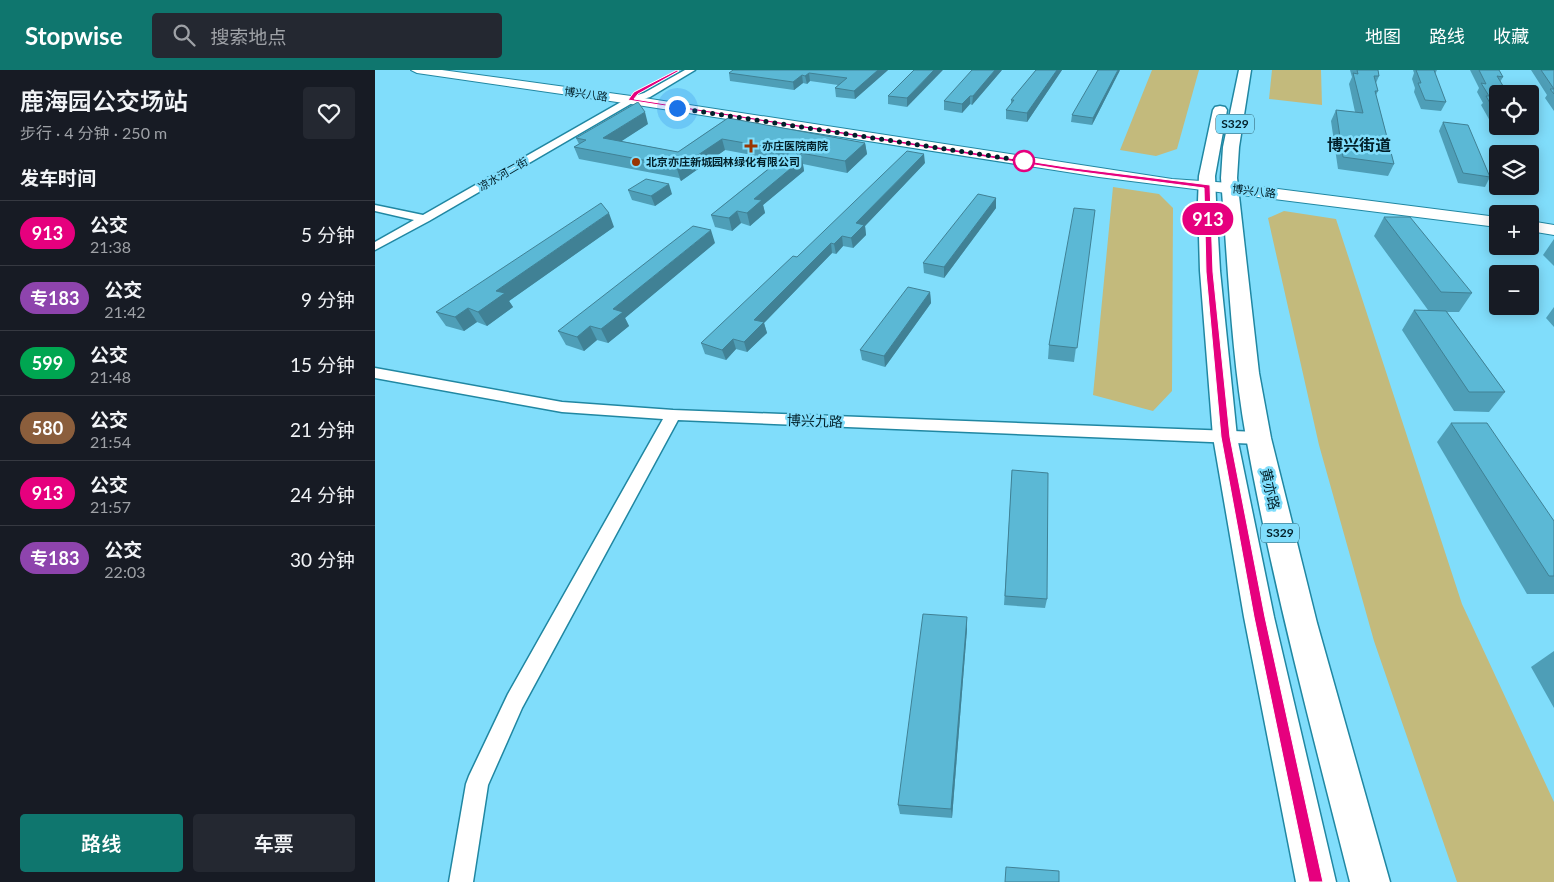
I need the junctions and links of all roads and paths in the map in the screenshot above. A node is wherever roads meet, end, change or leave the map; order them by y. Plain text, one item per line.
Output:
1 (417, 70) edge
2 (473, 70) edge
3 (677, 70) edge
4 (691, 70) edge
5 (1245, 70) edge
6 (638, 96) junction
7 (1222, 98) dead end
8 (1218, 182) junction
9 (375, 208) edge
10 (1489, 212) edge
11 (1539, 217) edge
12 (425, 219) junction
13 (1554, 219) edge
14 (1489, 221) edge
15 (1539, 228) edge
16 (1554, 230) edge
17 (375, 247) edge
18 (375, 374) edge
19 (673, 415) junction
20 (1225, 437) junction
21 (1259, 438) junction
22 (461, 882) edge
23 (1316, 882) edge
24 (1370, 882) edge

1 - 6 street, 博兴八路
2 - 6 street, 博兴八路
3 - 6 street, 凉水河二街
4 - 6 street, 凉水河二街
5 - 8 main road, S329
6 - 8 street, 博兴八路
6 - 12 street, 凉水河二街
7 - 8 main road, S329
8 - 10 street, 博兴八路
8 - 14 street, 博兴八路
8 - 20 main road, S329
8 - 21 main road, 黄亦路 / S329
9 - 12 street
11 - 13 street
12 - 17 street, 凉水河二街
15 - 16 street
18 - 19 street, 博兴九路
19 - 20 street, 博兴九路
19 - 22 street
20 - 21 street, 博兴九路
20 - 23 main road, S329
21 - 24 main road, 黄亦路 / S329

